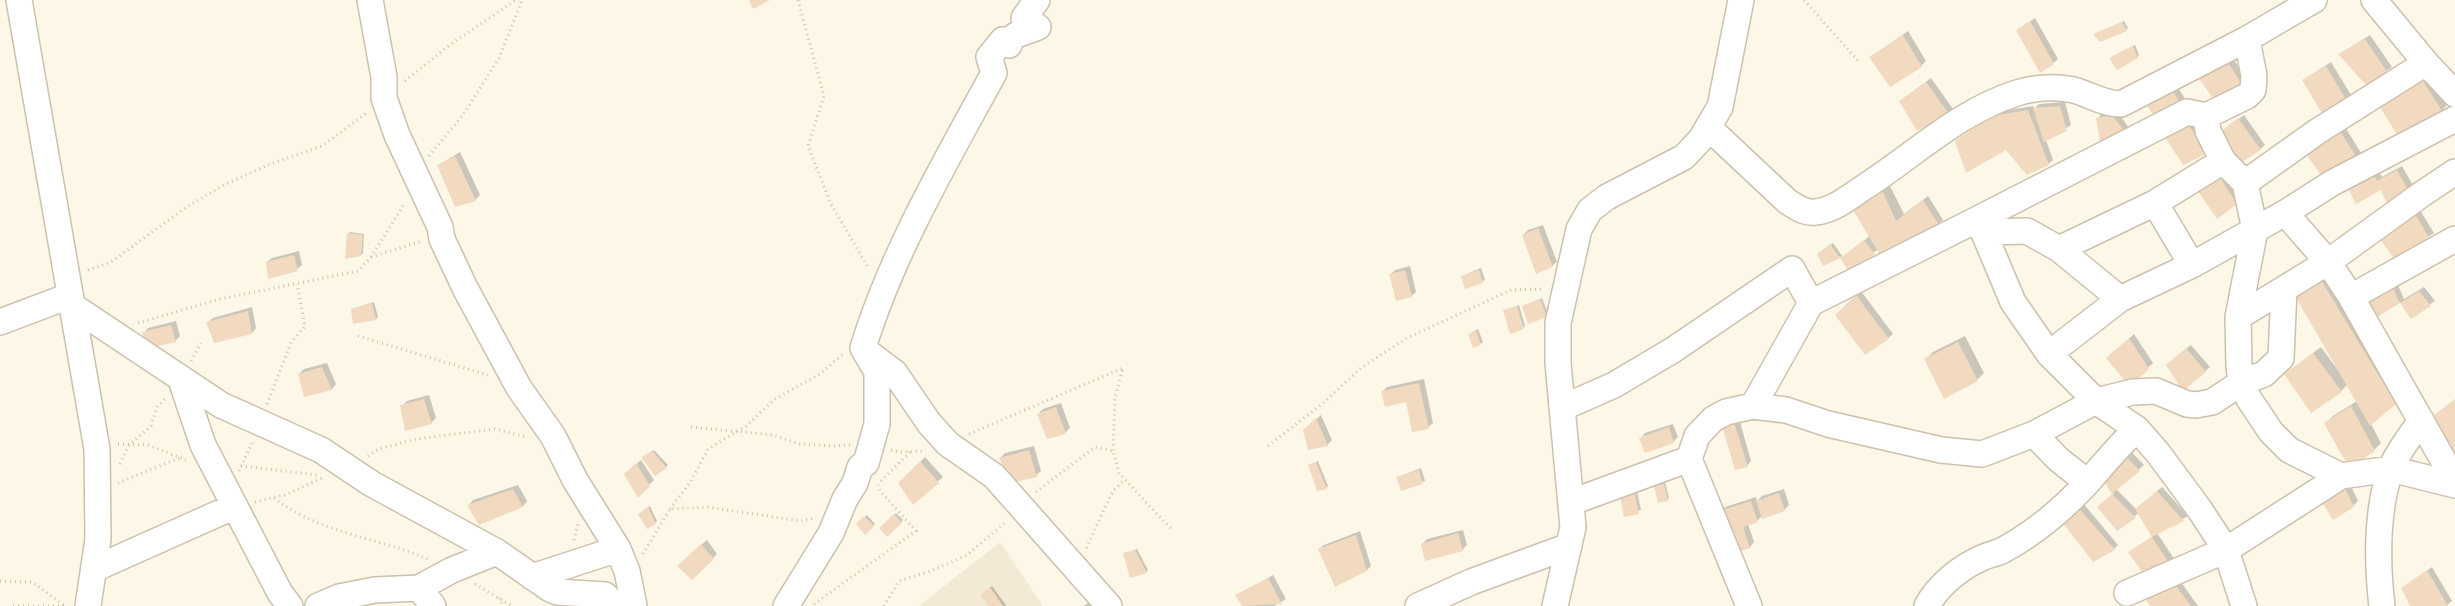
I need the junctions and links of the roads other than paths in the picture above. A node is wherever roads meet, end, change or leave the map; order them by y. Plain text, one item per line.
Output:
1 (19, 0) edge
2 (370, 0) edge
3 (1037, 0) edge
4 (1741, 0) edge
5 (2314, 0) edge
6 (2374, 0) edge
7 (2289, 7) edge
8 (2247, 39) junction
9 (2426, 63) junction
10 (2455, 94) edge
11 (2206, 116) junction
12 (2455, 119) edge
13 (1708, 127) junction
14 (2223, 161) junction
15 (2455, 172) edge
16 (2245, 183) junction
17 (2155, 203) junction
18 (2285, 213) junction
19 (1981, 225) junction
20 (2255, 230) junction
21 (2455, 239) edge
22 (2059, 249) junction
23 (2328, 262) junction
24 (2192, 265) junction
25 (2284, 289) junction
26 (69, 293) junction
27 (2350, 297) junction
28 (2120, 299) junction
29 (1811, 303) junction
30 (0, 310) edge
31 (27, 312) junction
32 (2238, 317) junction
33 (0, 322) edge
34 (866, 338) junction
35 (2049, 354) junction
36 (181, 380) junction
37 (2242, 383) junction
38 (2096, 401) junction
39 (1753, 406) junction
40 (1562, 408) junction
41 (2421, 420) junction
42 (2137, 429) junction
43 (2034, 434) junction
44 (1689, 459) junction
45 (2391, 469) junction
46 (2340, 476) junction
47 (2088, 482) junction
48 (2455, 483) edge
49 (230, 498) junction
50 (1572, 502) junction
51 (1569, 546) junction
52 (618, 549) junction
53 (2226, 550) junction
54 (497, 552) junction
55 (94, 569) junction
56 (532, 577) junction
57 (2127, 594) dead end
58 (426, 597) edge
59 (88, 606) edge
60 (290, 606) edge
61 (318, 606) edge
62 (615, 606) edge
63 (634, 606) edge
64 (786, 606) edge
65 (1109, 606) edge
66 (1418, 606) edge
67 (1554, 606) edge
68 (1749, 606) edge
69 (1927, 606) edge
70 (2244, 606) edge
71 (2382, 606) edge

1 - 26 street
2 - 52 street
3 - 34 street
4 - 13 street
5 - 7 street
6 - 9 street
7 - 8 street
8 - 11 street
8 - 13 street
9 - 10 street
9 - 16 street
11 - 14 street
11 - 19 street
12 - 18 street
13 - 40 street
14 - 16 street
14 - 17 street
15 - 23 street
16 - 20 street
17 - 22 street
17 - 24 street
18 - 20 street
18 - 23 street
19 - 22 street
19 - 29 street
19 - 35 street
20 - 24 street
20 - 32 street
21 - 27 street
22 - 28 street
23 - 25 street
23 - 27 street
24 - 28 street
25 - 32 street
25 - 37 street
26 - 31 street
26 - 36 street
26 - 55 street
27 - 41 street
28 - 35 street
29 - 39 street
29 - 40 street
30 - 31 street
31 - 33 street
32 - 37 street
34 - 64 street
34 - 65 street
35 - 38 street
36 - 49 street
36 - 54 street
37 - 38 street
37 - 46 street
38 - 42 street
38 - 43 street
39 - 43 street
39 - 44 street
40 - 50 street
41 - 45 street
41 - 48 street
42 - 47 street
42 - 53 street
43 - 47 street
44 - 50 street
44 - 68 street
45 - 46 street
45 - 48 street
45 - 71 street
46 - 53 street
47 - 69 street
49 - 55 street
49 - 60 street
50 - 51 street
51 - 66 street
51 - 67 street
52 - 56 street
52 - 63 street
53 - 57 street
53 - 70 street
54 - 56 street
54 - 58 street
55 - 59 street
56 - 62 street
58 - 61 street

